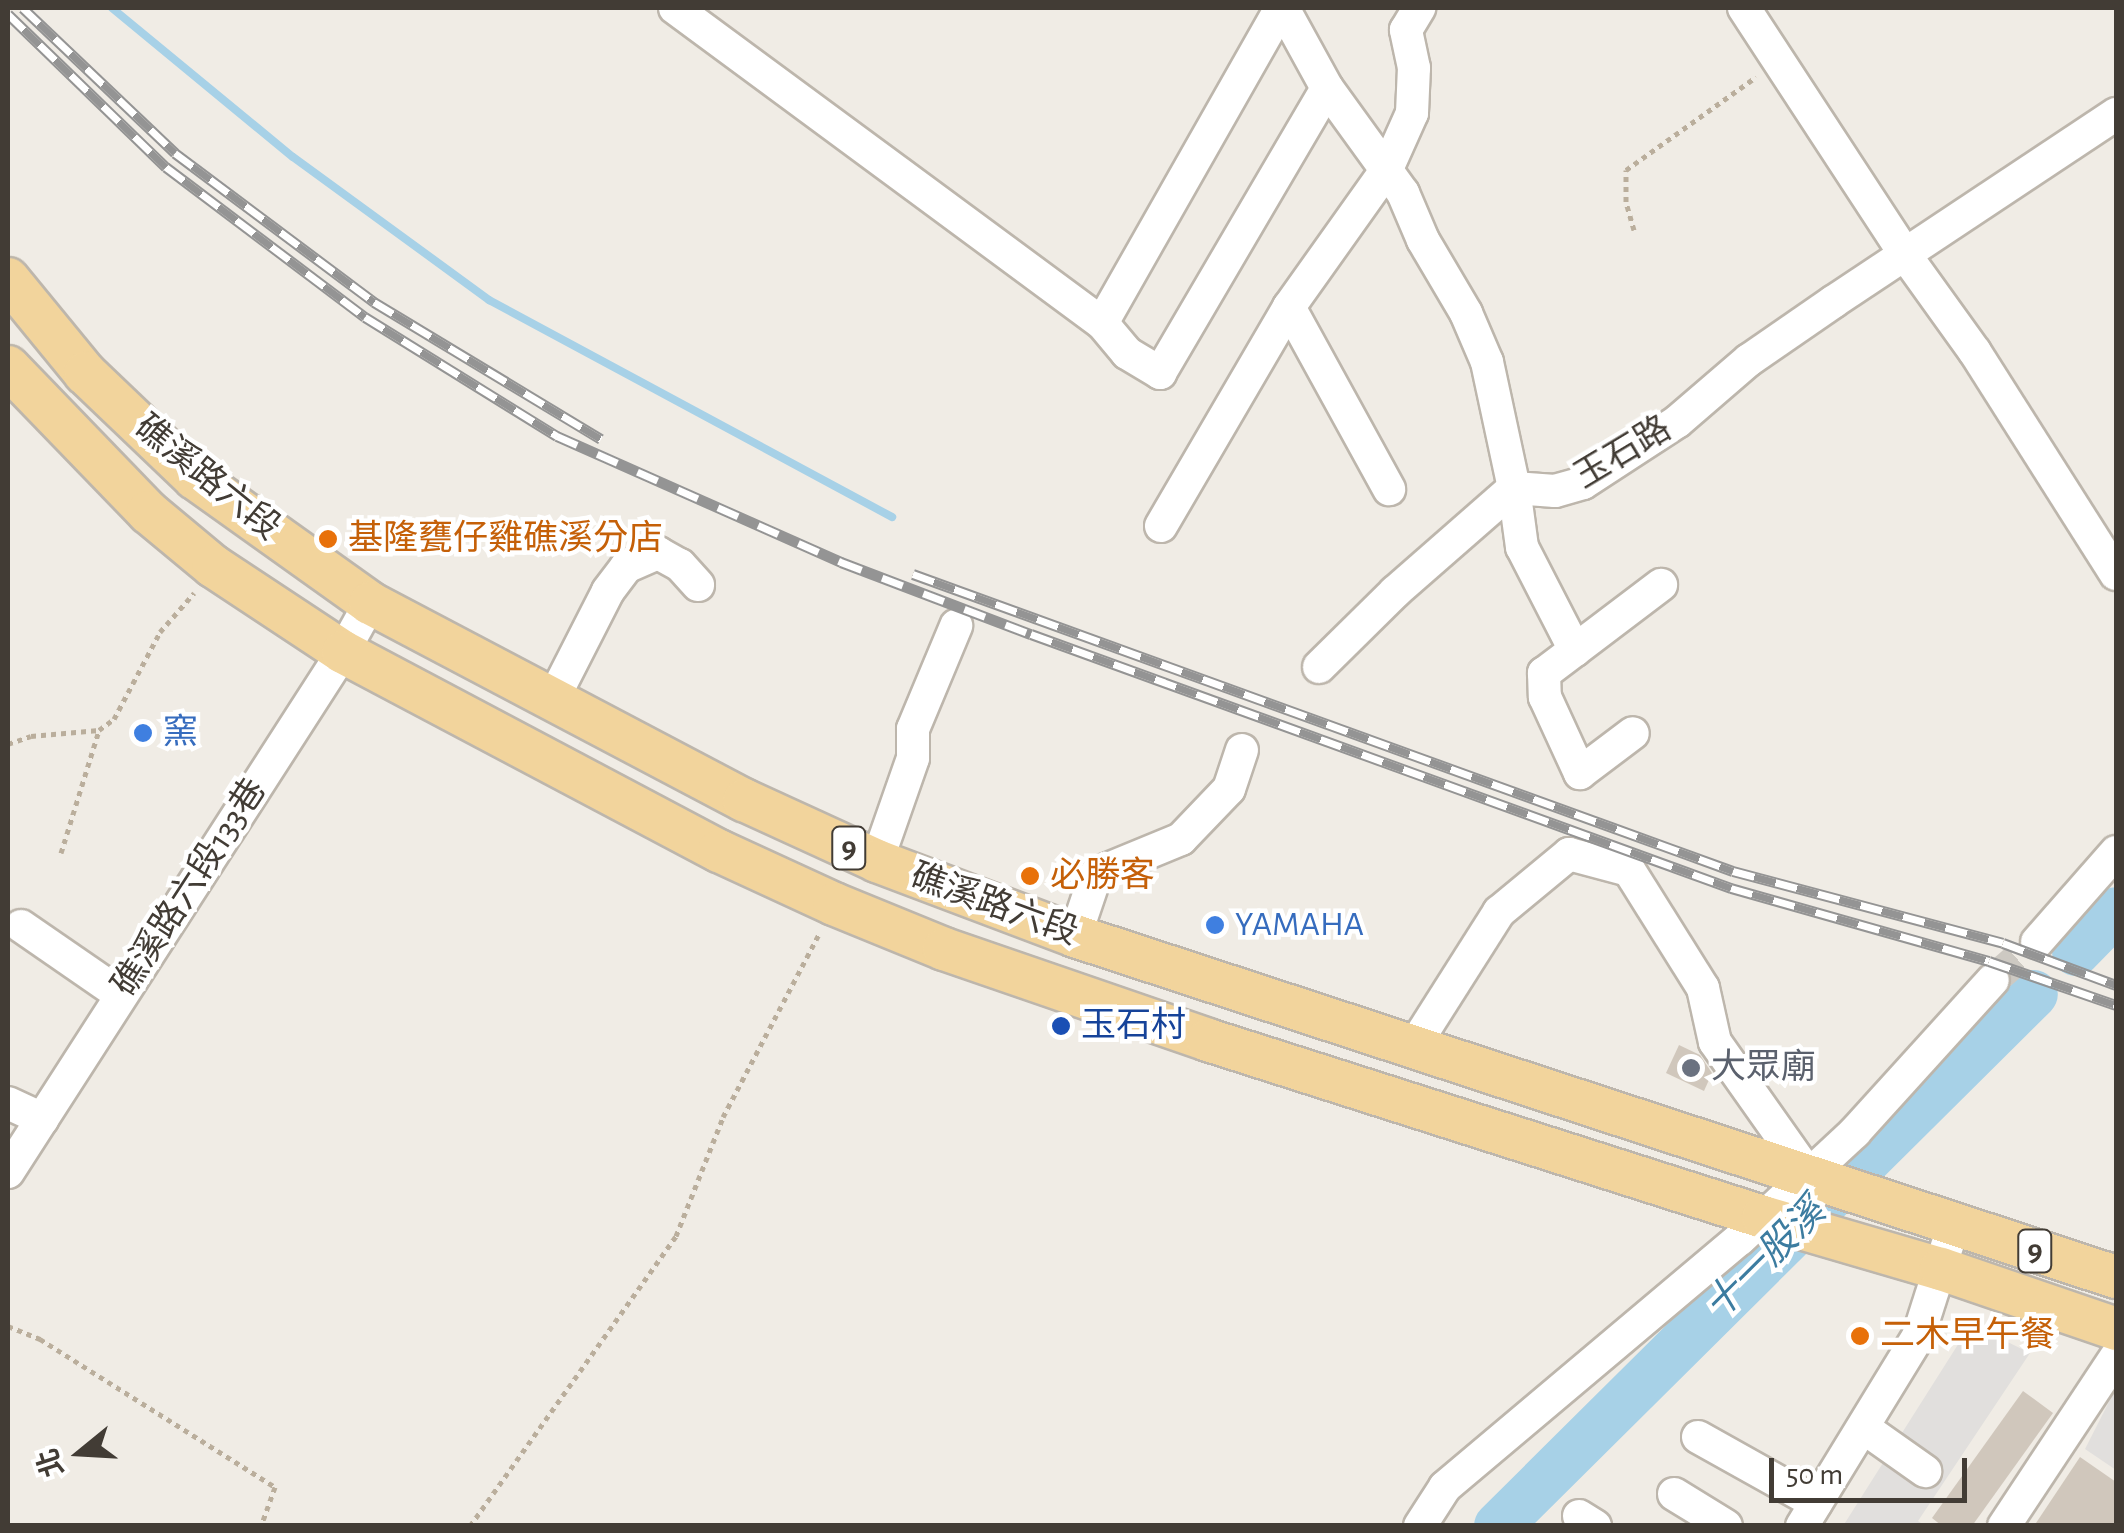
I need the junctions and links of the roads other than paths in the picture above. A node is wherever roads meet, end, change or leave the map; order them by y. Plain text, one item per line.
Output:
1 (675, 8) edge
2 (1282, 8) edge
3 (1419, 8) edge
4 (1744, 8) edge
5 (1327, 88) junction
6 (2116, 114) edge
7 (1386, 168) junction
8 (1906, 256) junction
9 (8, 279) edge
10 (1289, 307) junction
11 (1102, 323) junction
12 (8, 367) edge
13 (1514, 488) junction
14 (1389, 489) dead end
15 (1161, 526) dead end
16 (2116, 574) edge
17 (1661, 585) dead end
18 (698, 586) dead end
19 (370, 603) junction
20 (956, 626) dead end
21 (1575, 650) junction
22 (342, 652) junction
23 (1319, 667) dead end
24 (552, 701) junction
25 (1633, 732) dead end
26 (1242, 750) dead end
27 (2116, 852) edge
28 (877, 861) junction
29 (22, 926) dead end
30 (1076, 936) junction
31 (2037, 942) tunnel mouth
32 (1993, 980) tunnel mouth
33 (121, 995) junction
34 (1414, 1046) junction
35 (8, 1103) edge
36 (42, 1119) junction
37 (8, 1172) edge
38 (1815, 1176) junction
39 (1770, 1219) junction
40 (1954, 1224) junction
41 (1941, 1268) junction
42 (2116, 1276) edge
43 (2116, 1329) edge
44 (2116, 1357) edge
45 (1864, 1428) junction
46 (1698, 1437) dead end
47 (1925, 1472) dead end
48 (1674, 1494) dead end
49 (1809, 1514) edge
50 (1420, 1526) edge
51 (1726, 1526) edge
52 (2004, 1526) edge

1 - 11 street
2 - 5 street
2 - 11 street
3 - 7 street
4 - 8 street
5 - 7 street
5 - 11 street
6 - 8 street, 玉石路
7 - 10 street
7 - 13 street
8 - 13 street, 玉石路
8 - 16 street
9 - 19 main road, 礁溪路六段 / 9
10 - 14 street
10 - 15 street
12 - 22 main road, 礁溪路六段 / 9
13 - 21 street
13 - 23 street
17 - 21 street
18 - 24 street
19 - 22 street, 礁溪路六段133巷
19 - 24 main road, 礁溪路六段 / 9
20 - 28 street
21 - 25 street
22 - 33 street, 礁溪路六段133巷
22 - 39 main road, 礁溪路六段 / 9
24 - 28 main road, 礁溪路六段 / 9
26 - 30 street
27 - 31 street
28 - 30 main road, 礁溪路六段 / 9
29 - 33 street
30 - 34 main road, 礁溪路六段 / 9
32 - 38 street
33 - 36 street, 礁溪路六段133巷
34 - 38 main road, 礁溪路六段 / 9
34 - 38 street
35 - 36 street
36 - 37 street, 礁溪路六段133巷
38 - 39 street
38 - 40 main road, 礁溪路六段 / 9
39 - 41 main road, 礁溪路六段 / 9
39 - 50 street
40 - 41 street
40 - 42 main road, 礁溪路六段 / 9
41 - 43 main road, 礁溪路六段 / 9
41 - 45 street
44 - 52 street
45 - 47 street
45 - 49 street
46 - 49 street
48 - 51 street

